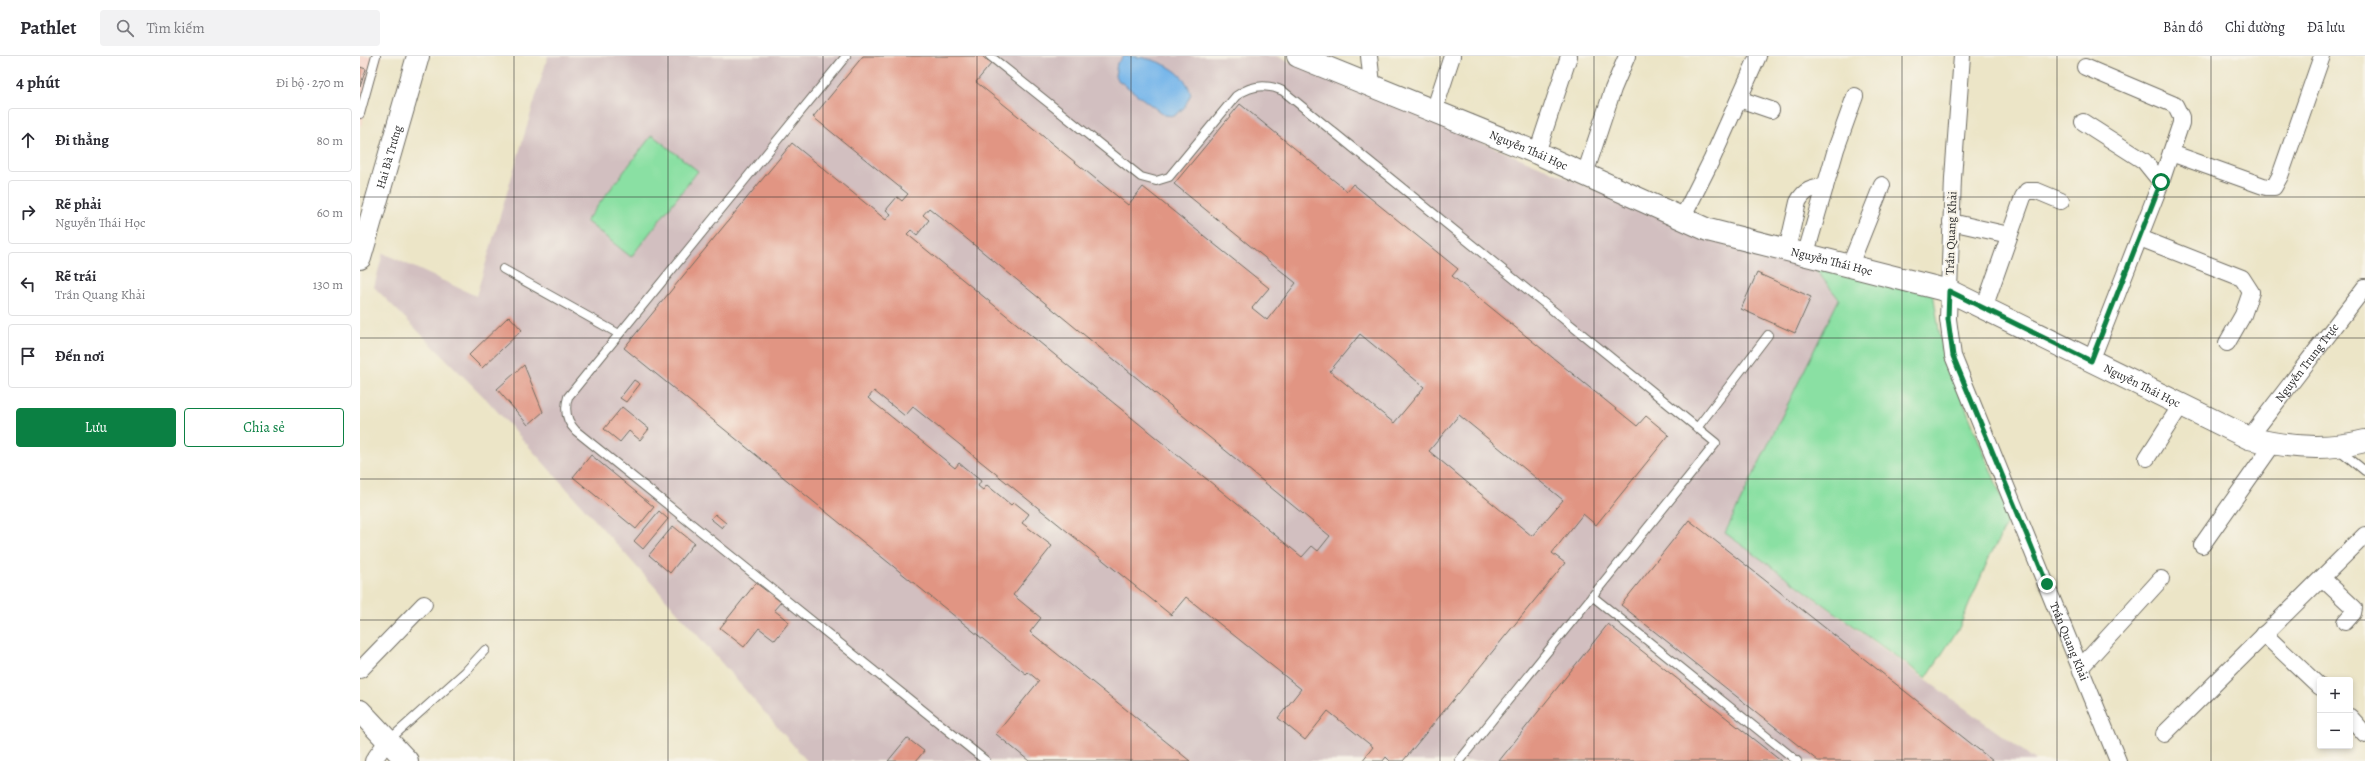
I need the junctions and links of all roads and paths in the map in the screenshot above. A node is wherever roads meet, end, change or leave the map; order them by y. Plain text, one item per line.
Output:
1 (376, 56) edge
2 (846, 56) edge
3 (990, 56) edge
4 (1298, 56) edge
5 (1369, 56) edge
6 (1452, 56) edge
7 (1569, 56) edge
8 (1627, 56) edge
9 (1758, 56) edge
10 (1962, 56) edge
11 (2322, 56) edge
12 (414, 57) edge
13 (2085, 67) dead end
14 (1372, 84) junction
15 (1855, 96) dead end
16 (1739, 99) junction
17 (1771, 110) dead end
18 (1434, 111) junction
19 (360, 114) edge
20 (2083, 122) dead end
21 (1537, 153) junction
22 (2171, 153) junction
23 (1585, 174) junction
24 (2161, 182) junction
25 (1882, 185) dead end
26 (1825, 187) junction
27 (2061, 201) dead end
28 (1682, 219) junction
29 (1951, 222) junction
30 (2009, 235) junction
31 (2140, 238) junction
32 (1796, 252) junction
33 (360, 258) edge
34 (1850, 265) junction
35 (503, 269) dead end
36 (2365, 287) edge
37 (1949, 291) junction
38 (1984, 308) junction
39 (619, 334) junction
40 (1768, 335) dead end
41 (2227, 343) dead end
42 (2091, 361) junction
43 (2181, 405) junction
44 (1697, 428) junction
45 (2249, 438) junction
46 (2365, 441) edge
47 (2273, 444) junction
48 (2336, 447) junction
49 (2147, 458) dead end
50 (2365, 472) edge
51 (2365, 535) edge
52 (2202, 545) dead end
53 (2322, 578) junction
54 (2161, 579) dead end
55 (1592, 596) junction
56 (424, 604) dead end
57 (2345, 622) dead end
58 (2264, 634) junction
59 (485, 650) dead end
60 (2080, 667) junction
61 (360, 670) edge
62 (2317, 684) edge
63 (360, 711) edge
64 (2353, 720) edge
65 (2164, 734) dead end
66 (2365, 734) edge
67 (388, 740) junction
68 (373, 761) edge
69 (407, 761) edge
70 (986, 761) edge
71 (1459, 761) edge
72 (1796, 761) edge
73 (2118, 761) edge

1 - 19 lane
2 - 39 lane
3 - 44 lane
4 - 14 street, Nguyễn Thái Học
5 - 14 street
6 - 18 street
7 - 21 street
8 - 23 street
9 - 16 street
10 - 29 street, Trần Quang Khải
11 - 22 street
12 - 33 street, Hai Bà Trưng
13 - 22 street
14 - 18 street, Nguyễn Thái Học
15 - 26 street
16 - 17 street
16 - 28 street
18 - 21 street, Nguyễn Thái Học
20 - 24 street
21 - 23 street, Nguyễn Thái Học
22 - 24 street
23 - 28 street, Nguyễn Thái Học
24 - 31 street
25 - 34 street
26 - 32 street
26 - 32 street
27 - 30 street
28 - 32 street, Nguyễn Thái Học
29 - 30 street
29 - 37 street, Trần Quang Khải
30 - 38 street
31 - 41 street
31 - 42 street
32 - 34 street, Nguyễn Thái Học
34 - 37 street, Nguyễn Thái Học
35 - 39 lane
36 - 45 street, Nguyễn Trung Trực
37 - 38 street, Nguyễn Thái Học
37 - 60 street, Trần Quang Khải
38 - 42 street, Nguyễn Thái Học
39 - 70 lane
40 - 44 lane
42 - 43 street, Nguyễn Thái Học
43 - 45 street, Nguyễn Thái Học
43 - 49 street
44 - 55 lane
45 - 47 street, Nguyễn Thái Học
46 - 48 street, Nguyễn Thái Học
47 - 48 street, Nguyễn Thái Học
47 - 52 street
48 - 50 lane
51 - 53 street
53 - 57 street
53 - 58 street
54 - 60 street
55 - 71 lane
55 - 72 lane
56 - 61 street
58 - 62 street
58 - 65 street
59 - 67 lane
60 - 73 street, Trần Quang Khải
63 - 67 street
64 - 66 street
67 - 68 street
67 - 69 street

